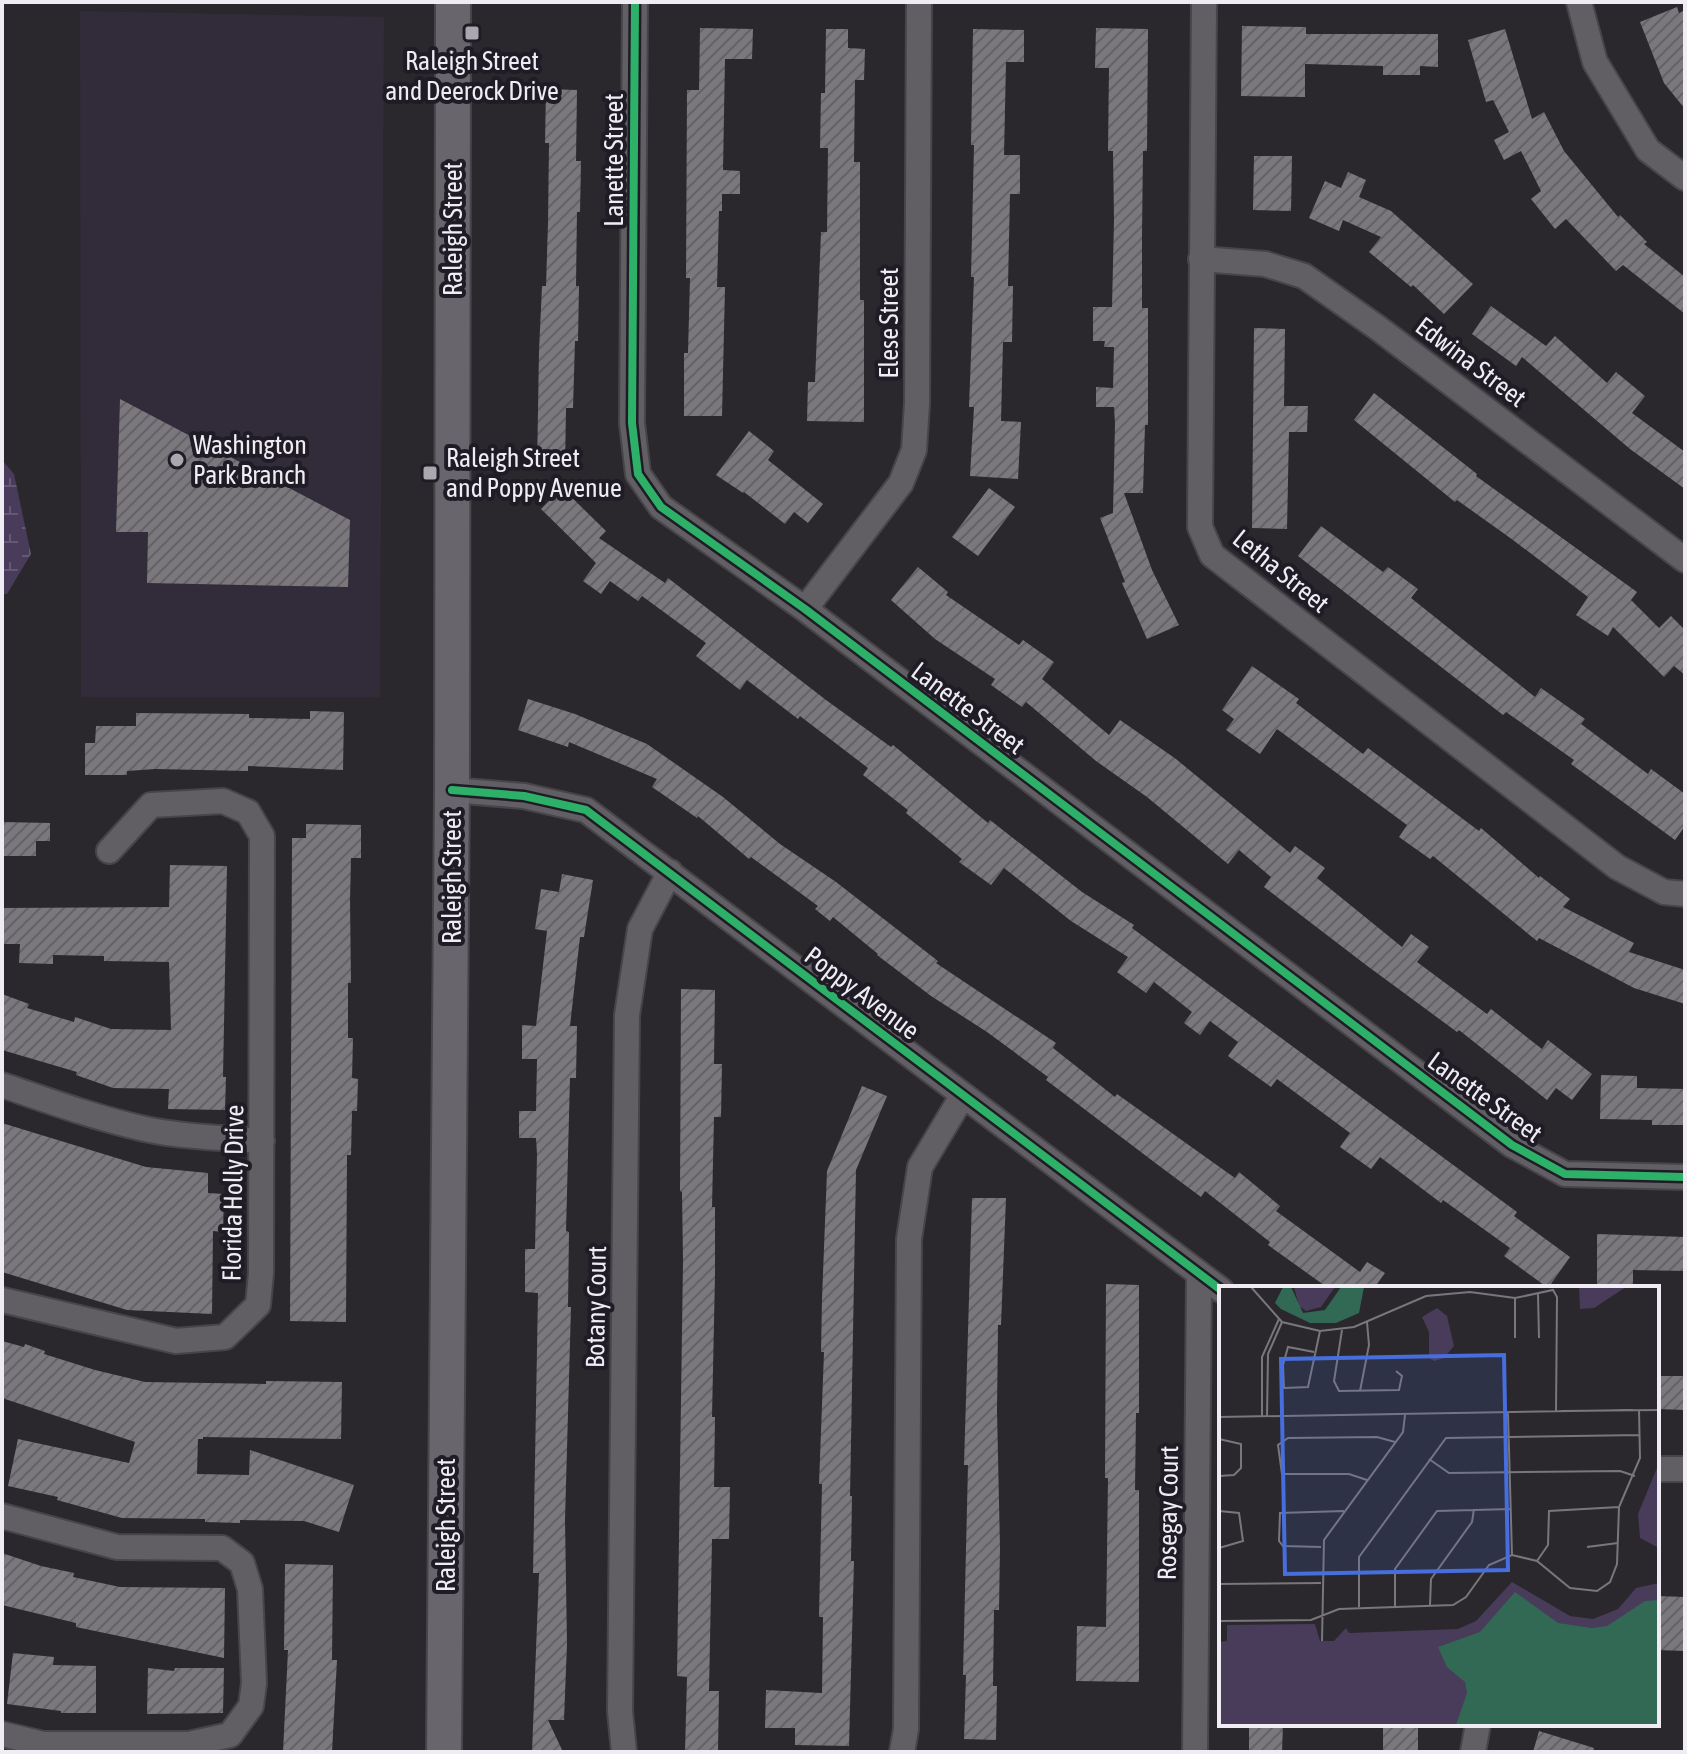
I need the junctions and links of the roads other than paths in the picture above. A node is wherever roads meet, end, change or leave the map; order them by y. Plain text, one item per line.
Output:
1 (453, 2) edge
2 (635, 2) edge
3 (919, 2) edge
4 (1204, 2) edge
5 (1579, 2) edge
6 (1685, 178) edge
7 (1201, 259) junction
8 (1685, 560) edge
9 (805, 609) junction
10 (452, 790) junction
11 (109, 851) dead end
12 (670, 872) junction
13 (1685, 894) edge
14 (2, 1085) edge
15 (963, 1095) junction
16 (262, 1141) junction
17 (1685, 1177) edge
18 (1199, 1274) junction
19 (1219, 1289) edge
20 (2, 1300) edge
21 (1659, 1469) edge
22 (1685, 1469) edge
23 (2, 1516) edge
24 (1478, 1726) edge
25 (2, 1734) edge
26 (444, 1752) edge
27 (624, 1752) edge
28 (902, 1752) edge
29 (1195, 1752) edge
30 (1473, 1752) edge

1 - 10 street, Raleigh Street
2 - 9 street, Lanette Street
3 - 9 street, Elese Street
4 - 7 street, Letha Street
5 - 6 street
7 - 8 street, Edwina Street
7 - 13 street, Letha Street
9 - 17 street, Lanette Street
10 - 12 street, Poppy Avenue
10 - 26 street, Raleigh Street
11 - 16 street, Florida Holly Drive
12 - 15 street, Poppy Avenue
12 - 27 street, Botany Court
14 - 16 street
15 - 18 street, Poppy Avenue
15 - 28 street
16 - 20 street, Florida Holly Drive
18 - 19 street, Poppy Avenue
18 - 29 street, Rosegay Court
21 - 22 street
23 - 25 street
24 - 30 street

